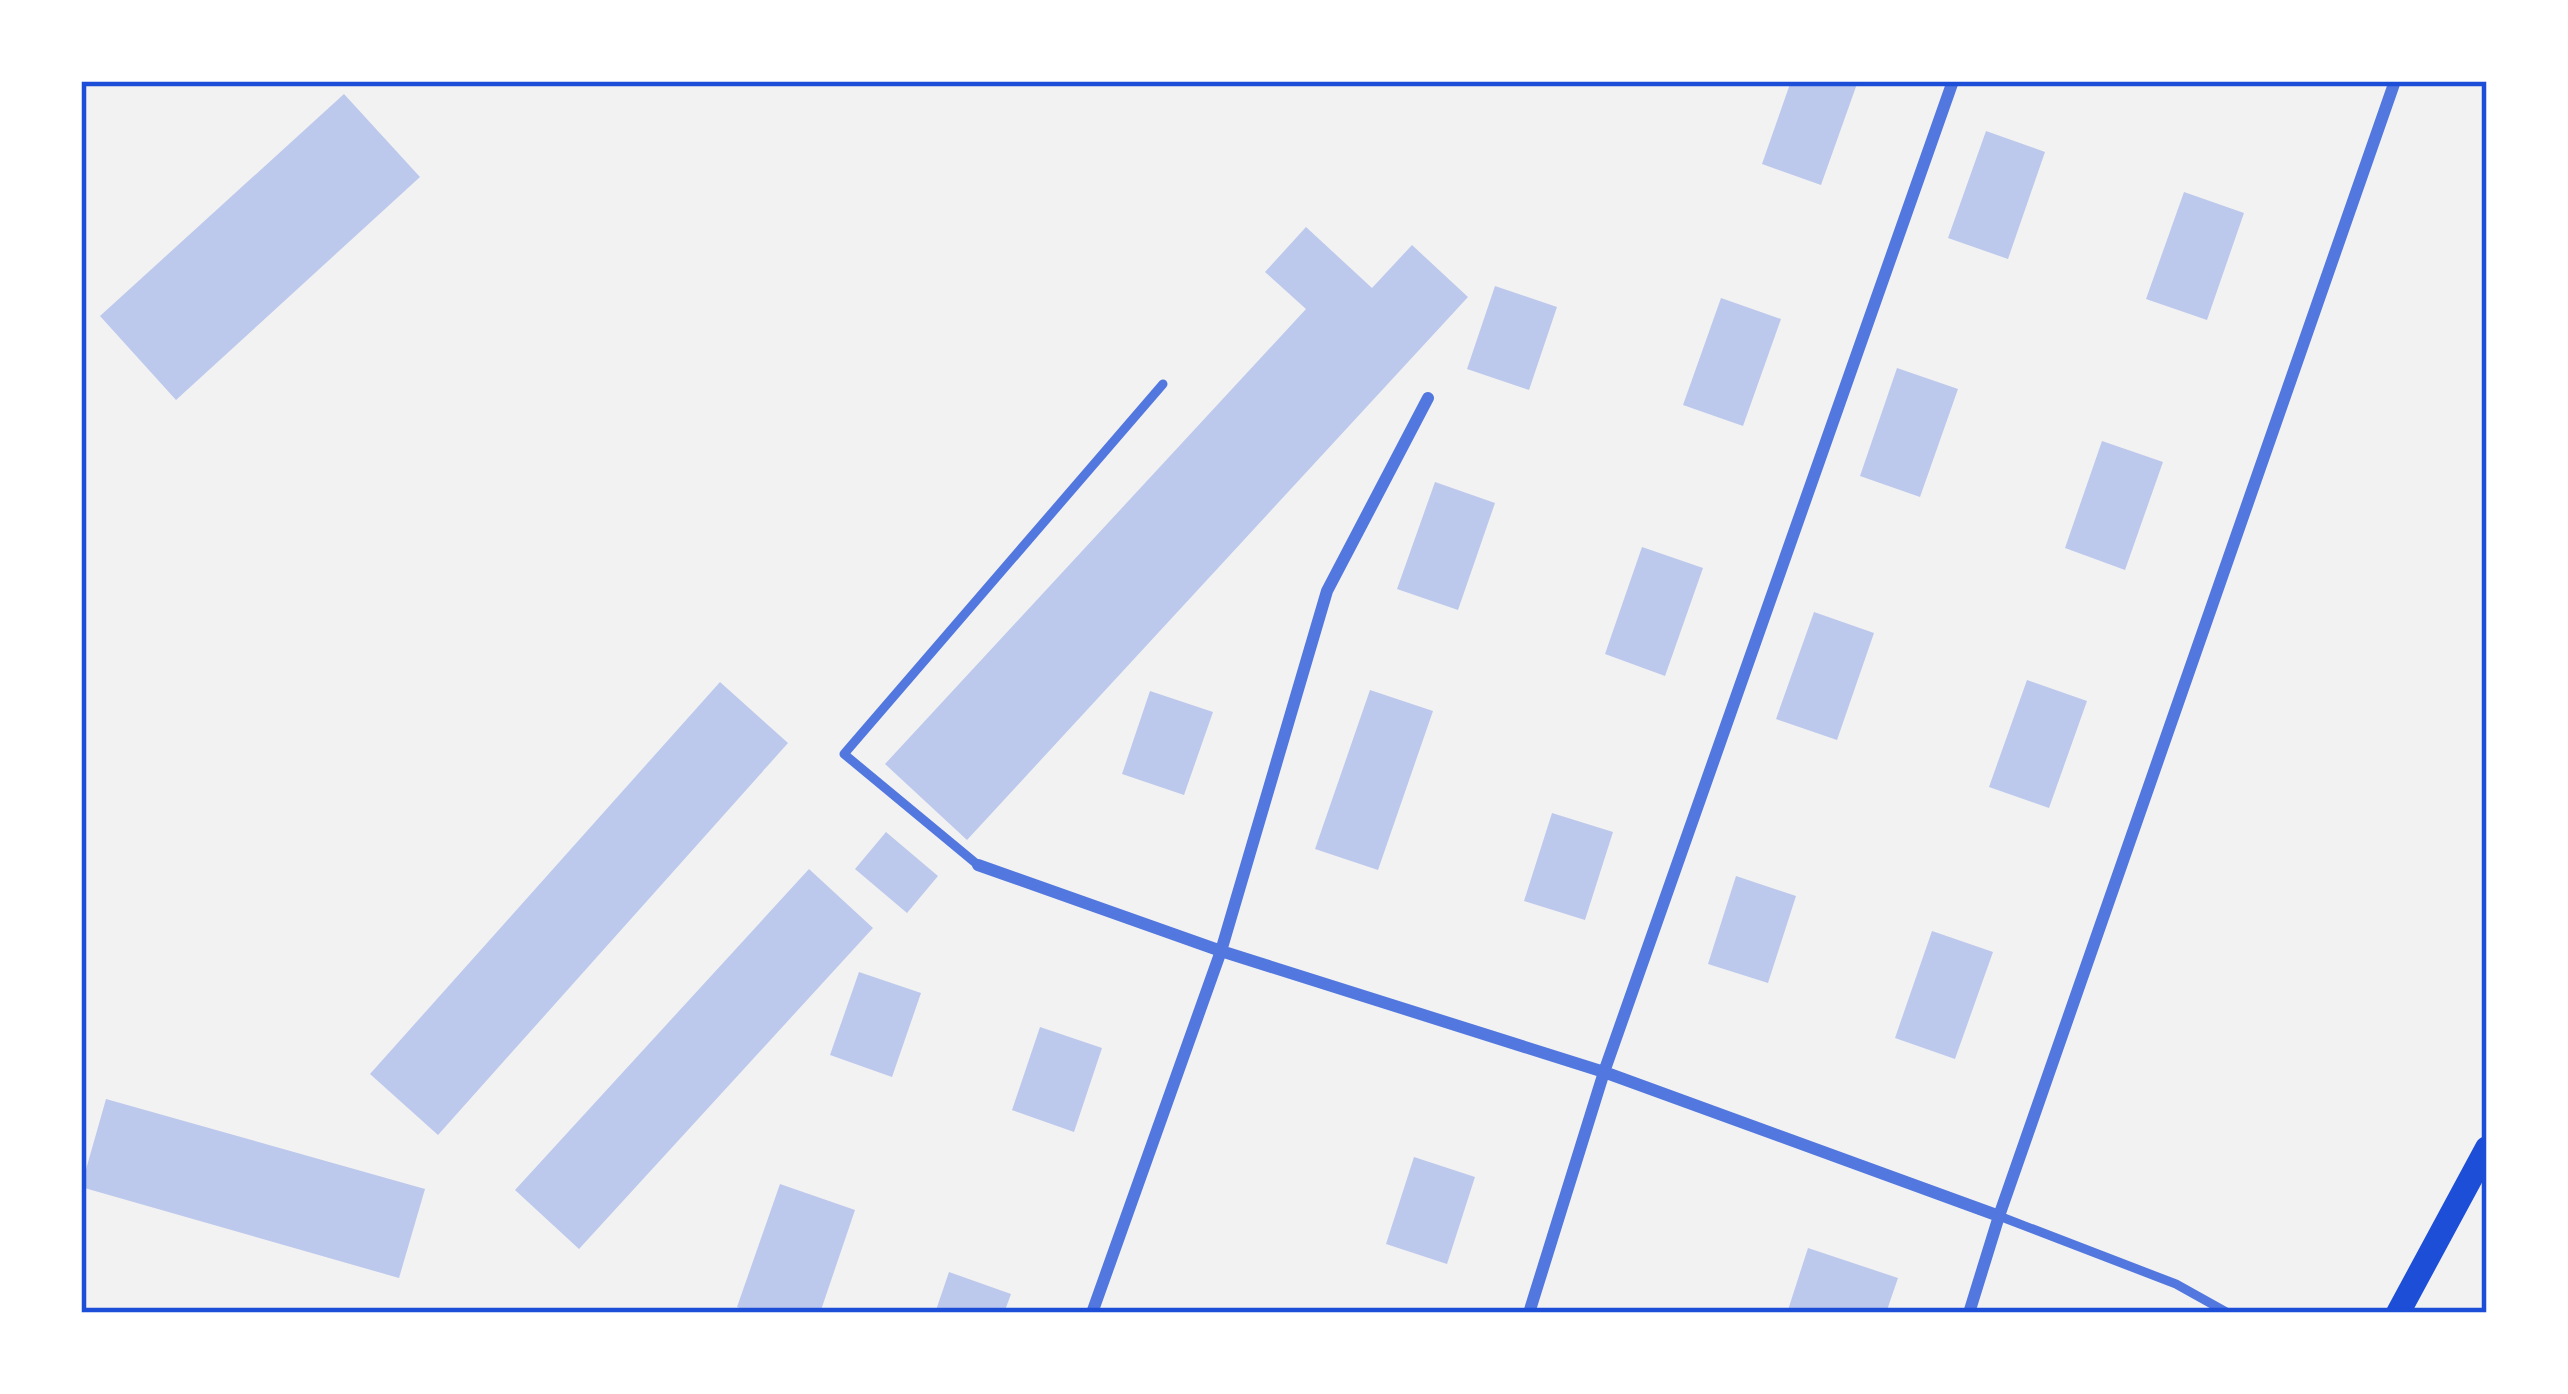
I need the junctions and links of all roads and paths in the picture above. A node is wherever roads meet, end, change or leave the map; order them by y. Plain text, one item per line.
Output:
1 (1953, 81) edge
2 (2395, 81) edge
3 (1162, 384) dead end
4 (1428, 398) dead end
5 (978, 865) joint
6 (1221, 951) junction
7 (1604, 1072) junction
8 (2487, 1148) edge
9 (2000, 1216) junction
10 (1092, 1313) edge
11 (1529, 1313) edge
12 (1969, 1313) edge
13 (2228, 1313) edge
14 (2398, 1313) edge

1 - 7 street
2 - 9 street
3 - 5 lane
4 - 6 street
5 - 6 street
6 - 7 street
6 - 10 street
7 - 9 street
7 - 11 street
8 - 14 main road
9 - 12 street
9 - 13 lane

